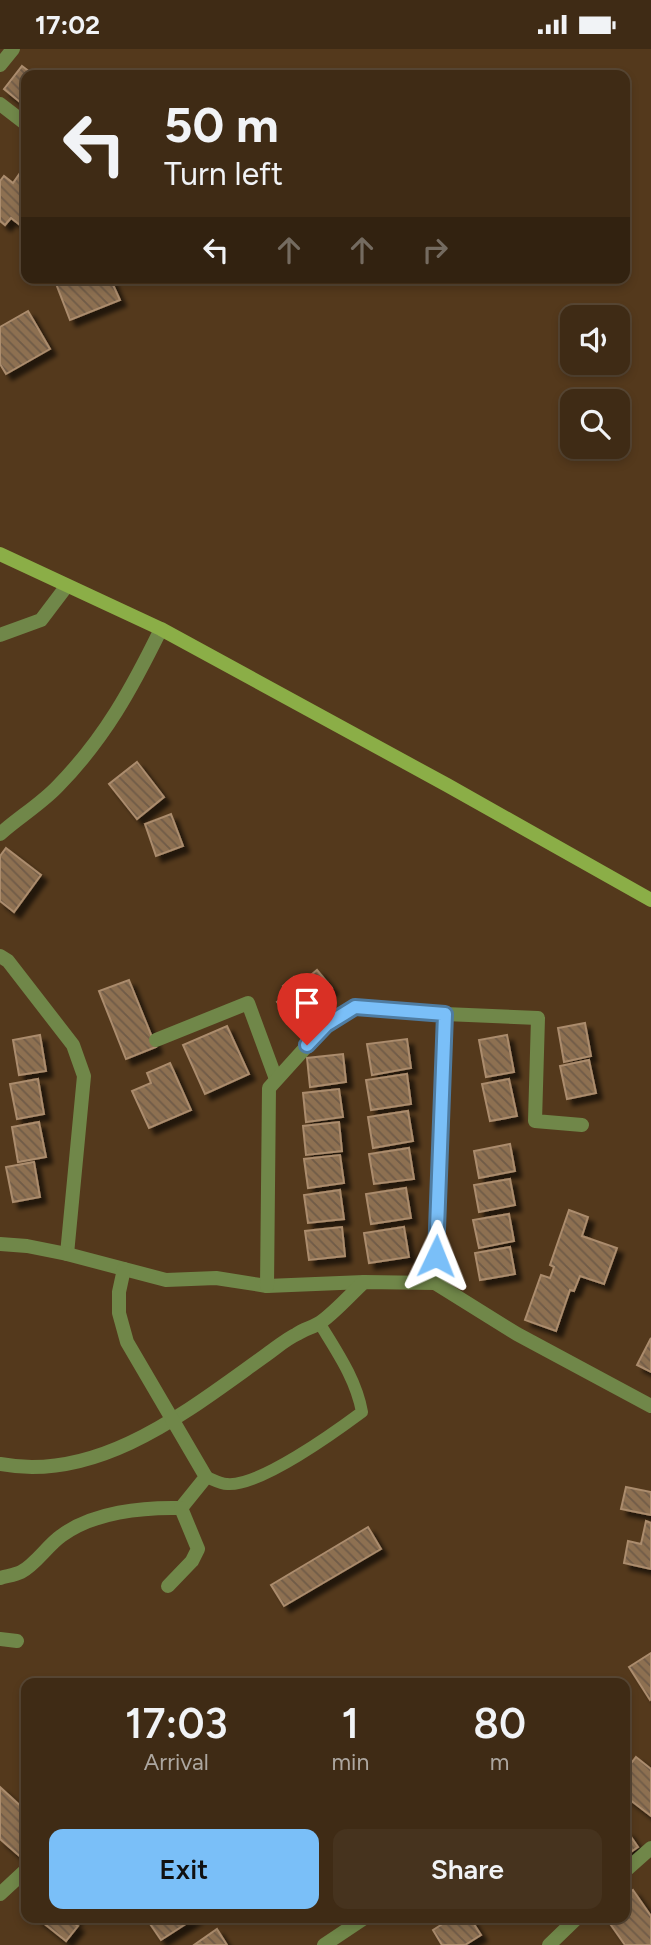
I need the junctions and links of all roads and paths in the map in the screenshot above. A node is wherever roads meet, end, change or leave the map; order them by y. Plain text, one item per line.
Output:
1 (13, 49) edge
2 (0, 65) edge
3 (0, 104) edge
4 (21, 120) edge
5 (0, 554) edge
6 (66, 587) junction
7 (161, 629) junction
8 (0, 635) edge
9 (0, 834) edge
10 (651, 900) edge
11 (0, 956) edge
12 (445, 1014) junction
13 (156, 1040) dead end
14 (276, 1079) junction
15 (582, 1125) dead end
16 (0, 1244) edge
17 (67, 1254) junction
18 (124, 1269) junction
19 (364, 1282) junction
20 (435, 1283) junction
21 (267, 1286) junction
22 (320, 1324) junction
23 (651, 1406) edge
24 (173, 1420) junction
25 (0, 1464) edge
26 (206, 1477) junction
27 (181, 1508) junction
28 (0, 1578) edge
29 (169, 1586) dead end
30 (0, 1639) edge
31 (16, 1641) dead end
32 (651, 1848) edge
33 (630, 1867) edge
34 (21, 1875) edge
35 (0, 1894) edge
36 (357, 1923) edge
37 (572, 1923) edge
38 (324, 1945) edge
39 (549, 1945) edge

1 - 2 street
3 - 4 street
5 - 6 street
6 - 7 street
6 - 8 street
7 - 9 street
7 - 10 street
11 - 17 street
12 - 14 street
12 - 15 street
12 - 20 street
13 - 14 street
14 - 21 street
16 - 17 street
17 - 18 street
18 - 21 street
18 - 24 street
19 - 20 street
19 - 21 street
19 - 22 street
20 - 23 street
22 - 24 street
22 - 26 lane
24 - 25 street
24 - 26 street
26 - 27 street
27 - 28 street
27 - 29 street
30 - 31 street
32 - 33 street
34 - 35 street
36 - 38 street
37 - 39 street

